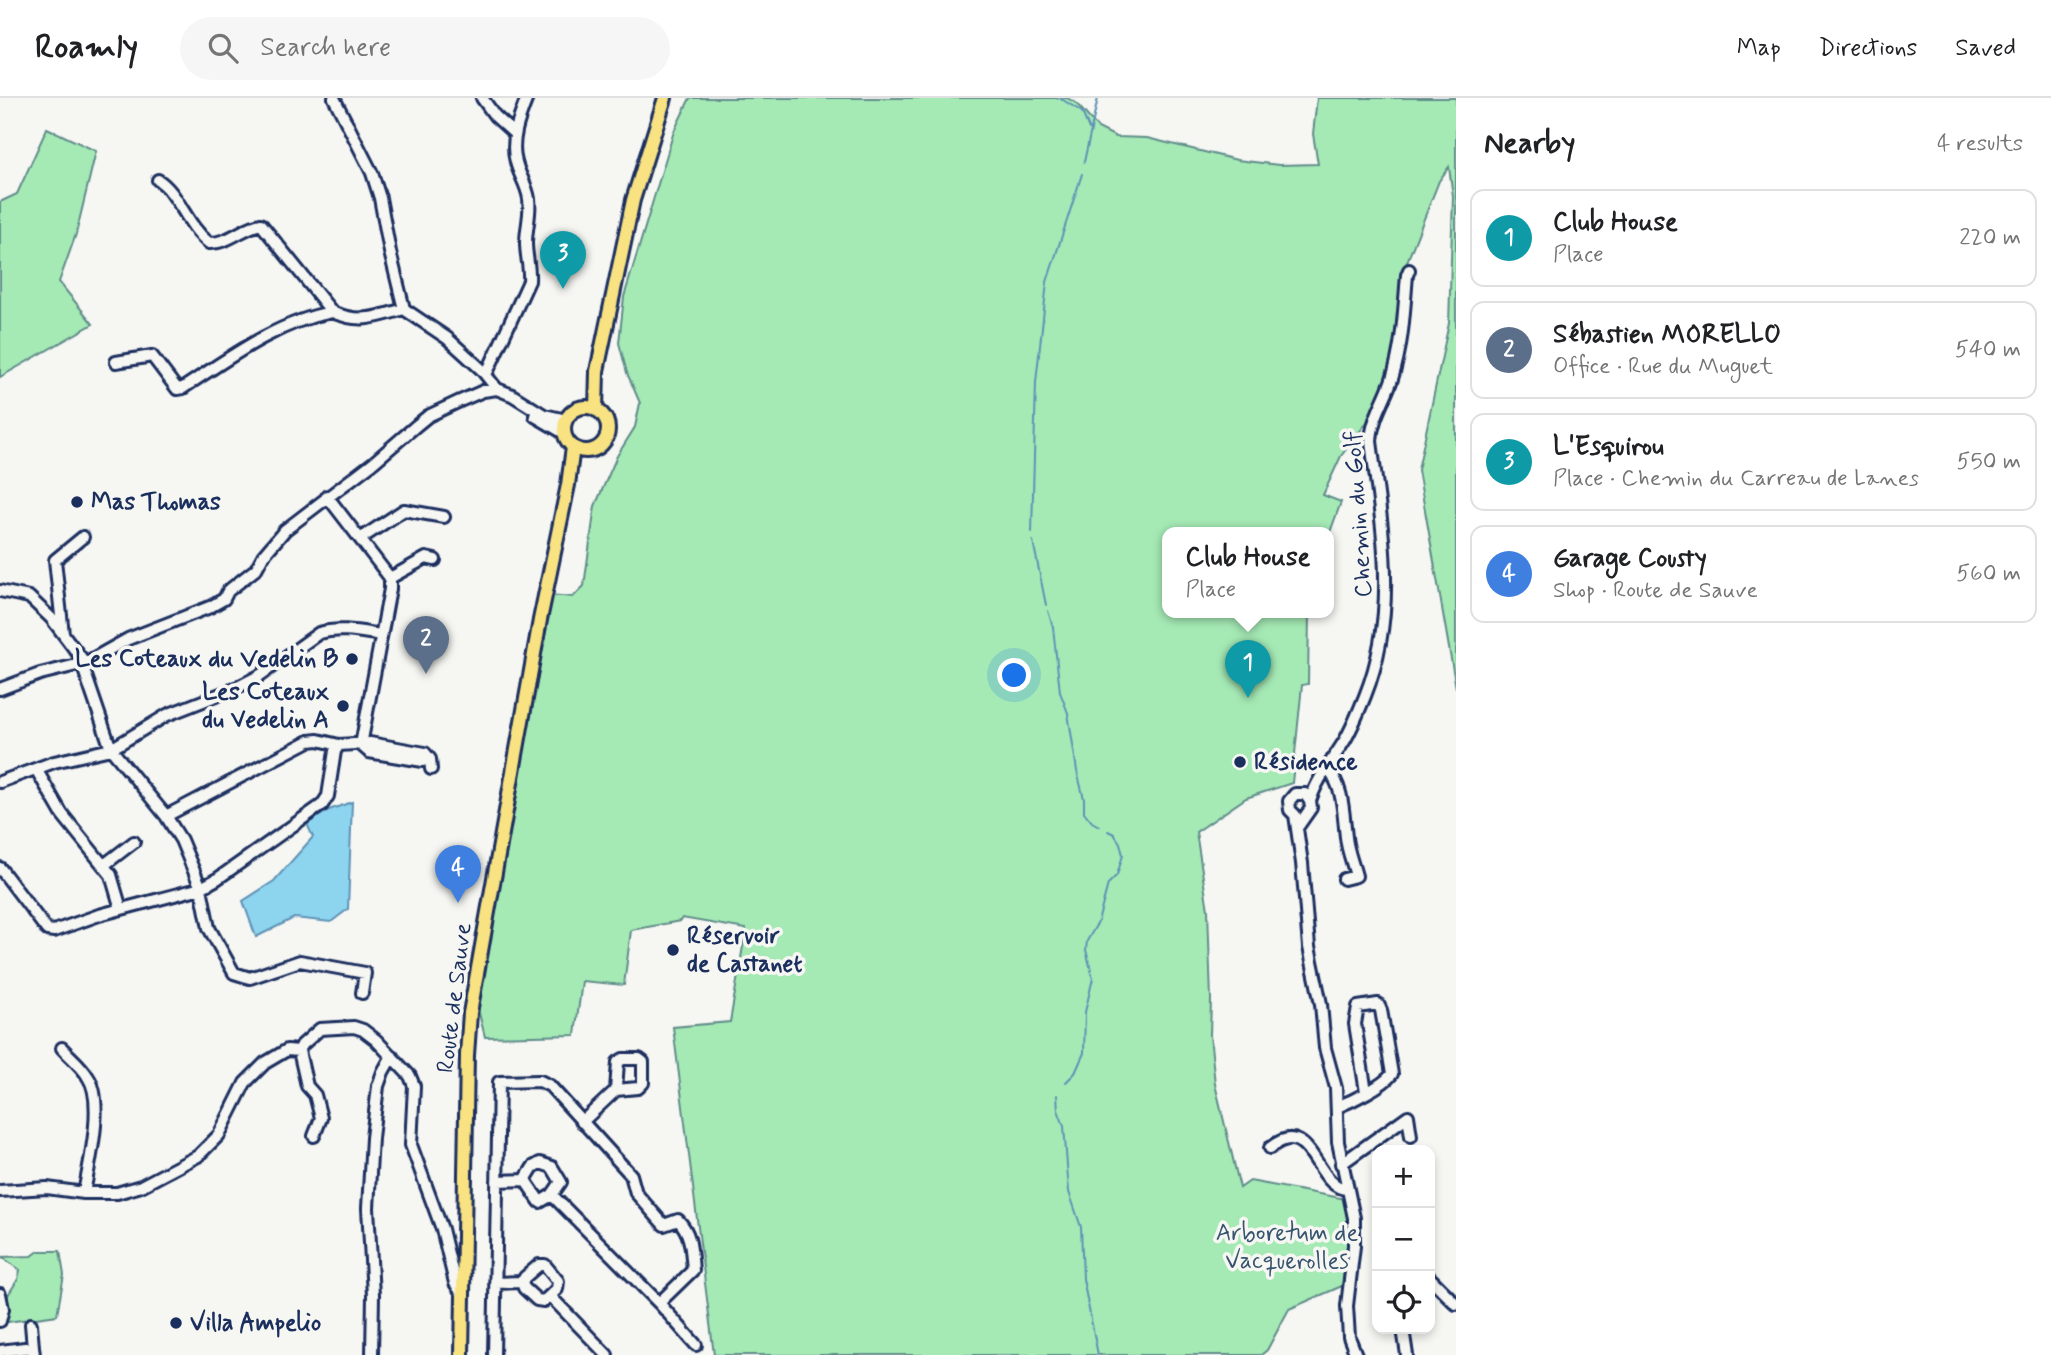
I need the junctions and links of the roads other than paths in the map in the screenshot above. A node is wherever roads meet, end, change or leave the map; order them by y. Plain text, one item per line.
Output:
1 (334, 98) edge
2 (482, 98) edge
3 (527, 98) edge
4 (665, 98) edge
5 (515, 134) junction
6 (158, 180) dead end
7 (1409, 270) dead end
8 (404, 309) junction
9 (332, 313) junction
10 (116, 362) dead end
11 (597, 371) junction
12 (485, 375) junction
13 (497, 389) junction
14 (578, 409) junction
15 (596, 410) junction
16 (565, 426) junction
17 (573, 447) junction
18 (586, 451) junction
19 (568, 485) junction
20 (327, 496) junction
21 (444, 517) dead end
22 (83, 537) dead end
23 (360, 539) junction
24 (435, 560) dead end
25 (390, 578) junction
26 (0, 591) edge
27 (63, 634) junction
28 (381, 635) junction
29 (84, 663) junction
30 (0, 690) edge
31 (340, 745) junction
32 (361, 745) junction
33 (111, 749) junction
34 (429, 764) dead end
35 (1327, 768) junction
36 (36, 769) junction
37 (0, 782) edge
38 (1308, 797) junction
39 (1301, 815) junction
40 (166, 816) junction
41 (134, 842) dead end
42 (104, 865) junction
43 (0, 868) edge
44 (1344, 879) dead end
45 (201, 888) junction
46 (121, 909) junction
47 (362, 993) dead end
48 (62, 1048) dead end
49 (299, 1051) junction
50 (392, 1056) junction
51 (616, 1090) dead end
52 (1366, 1092) junction
53 (1337, 1107) junction
54 (582, 1122) junction
55 (314, 1136) dead end
56 (1411, 1136) dead end
57 (1270, 1148) dead end
58 (1341, 1164) junction
59 (524, 1180) junction
60 (497, 1181) junction
61 (1348, 1189) junction
62 (0, 1191) edge
63 (84, 1193) junction
64 (552, 1195) junction
65 (522, 1282) junction
66 (495, 1283) junction
67 (1435, 1283) edge
68 (463, 1295) junction
69 (0, 1296) edge
70 (550, 1296) junction
71 (659, 1303) junction
72 (0, 1304) edge
73 (1456, 1304) edge
74 (0, 1321) edge
75 (30, 1324) dead end
76 (1404, 1334) edge
77 (696, 1345) dead end
78 (0, 1351) edge
79 (27, 1351) edge
80 (372, 1355) edge
81 (463, 1355) edge
82 (494, 1355) edge
83 (607, 1355) edge
84 (1356, 1355) edge
85 (1407, 1355) edge

1 - 8 street
2 - 5 street
3 - 5 street
4 - 11 main road
5 - 12 street
6 - 9 street
7 - 35 street, Chemin du Golf
8 - 9 street
8 - 12 street
9 - 10 street
11 - 14 main road
11 - 15 main road
12 - 13 street
13 - 16 street
13 - 20 street
14 - 15 main road
14 - 16 main road
15 - 18 main road
16 - 17 main road
17 - 18 main road
17 - 19 main road, Route de Sauve
18 - 19 main road, Route de Sauve
19 - 68 main road, Route de Sauve
20 - 23 street
20 - 29 street
21 - 23 street
22 - 27 street
23 - 25 street
24 - 25 street
25 - 28 street
26 - 27 street
27 - 29 street
28 - 32 street
28 - 33 street
29 - 30 street
29 - 33 street
31 - 32 street
31 - 40 street
31 - 45 street
32 - 34 street
33 - 36 street
33 - 40 street
35 - 38 street, Chemin du Golf
35 - 44 street
36 - 37 street
36 - 42 street
38 - 39 street
38 - 39 street
39 - 53 street
40 - 45 street
41 - 42 street
42 - 46 street
43 - 46 street
45 - 46 street
45 - 47 street
48 - 63 street
49 - 50 street
49 - 55 street
49 - 63 street
50 - 68 street
50 - 80 street
51 - 54 street
52 - 52 street
52 - 53 street
53 - 58 street
54 - 60 street
54 - 71 street
56 - 58 street
57 - 61 street
58 - 61 street
59 - 60 street
59 - 64 street
59 - 64 street
60 - 66 street
61 - 84 street
62 - 63 street
64 - 71 street
65 - 66 street
65 - 70 street
65 - 70 street
66 - 82 street
67 - 73 street
68 - 81 main road, Route de Sauve
69 - 72 street
70 - 83 street
71 - 77 street
72 - 74 street
75 - 79 street
76 - 85 street
78 - 79 street

